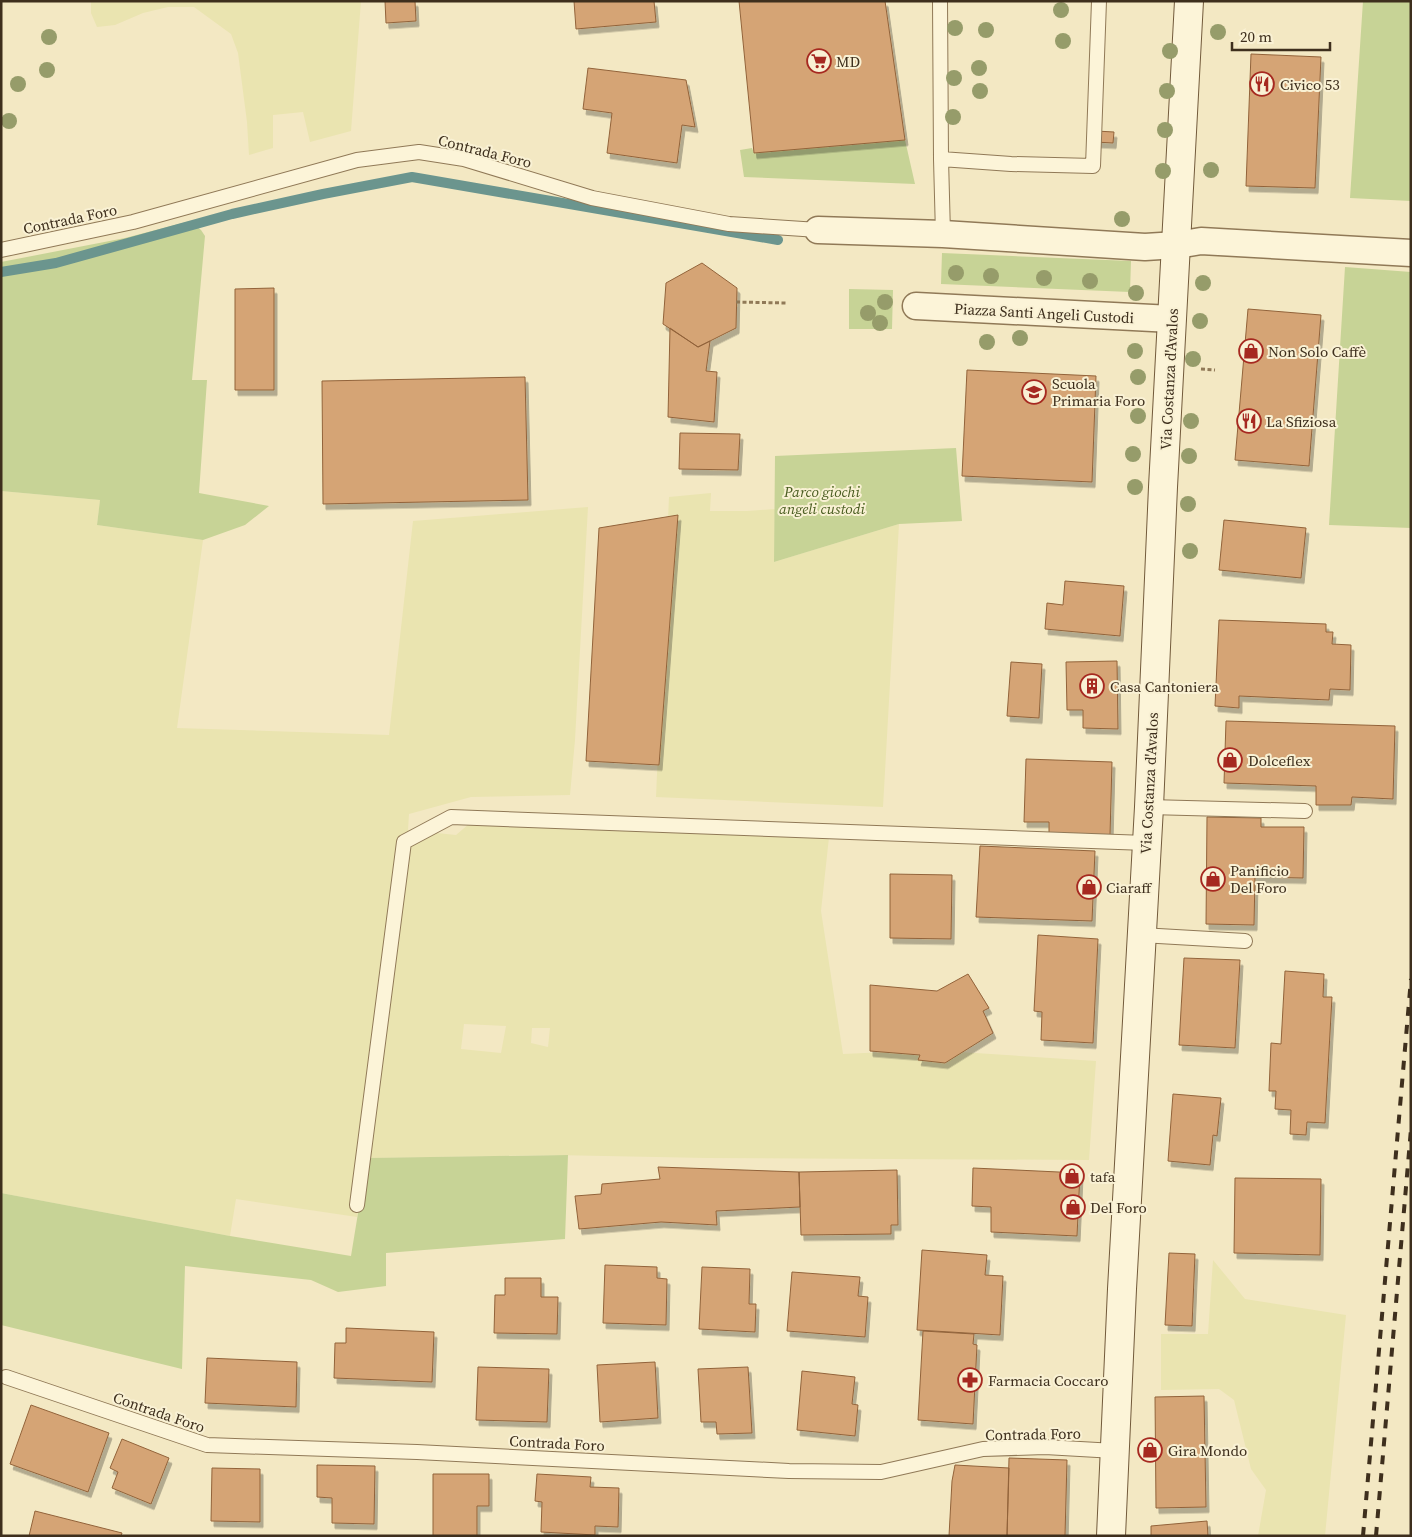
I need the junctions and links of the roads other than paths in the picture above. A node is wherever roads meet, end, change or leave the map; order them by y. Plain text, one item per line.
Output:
1 (940, 1) edge
2 (1099, 1) edge
3 (1189, 1) edge
4 (941, 159) junction
5 (818, 230) joint
6 (932, 234) junction
7 (1177, 245) junction
8 (1, 250) edge
9 (1411, 253) edge
10 (916, 306) dead end
11 (1172, 319) junction
12 (1149, 807) junction
13 (1305, 811) dead end
14 (1146, 843) junction
15 (1141, 936) junction
16 (1245, 941) dead end
17 (357, 1205) dead end
18 (6, 1377) dead end
19 (1115, 1451) junction
20 (1111, 1536) edge

1 - 4 lane
2 - 4 lane
3 - 7 main road, Via Costanza d'Avalos
4 - 6 lane
5 - 6 street
5 - 8 lane, Contrada Foro
6 - 7 street
7 - 9 street
7 - 11 main road, Via Costanza d'Avalos
10 - 11 street, Piazza Santi Angeli Custodi
11 - 12 main road, Via Costanza d'Avalos
12 - 13 lane
12 - 14 main road, Via Costanza d'Avalos
14 - 15 main road, Via Costanza d'Avalos
14 - 17 lane
15 - 16 lane
15 - 19 main road, Via Costanza d'Avalos
18 - 19 lane, Contrada Foro
19 - 20 main road, Via Costanza d'Avalos

